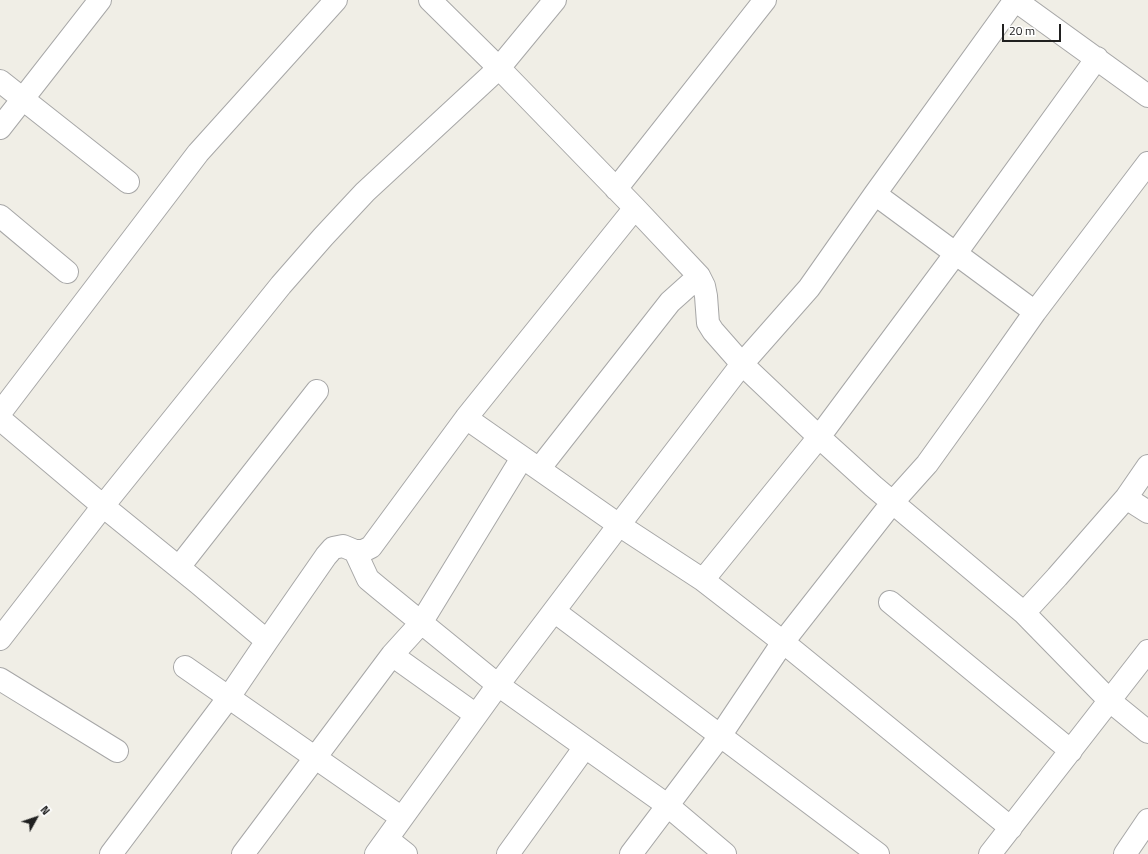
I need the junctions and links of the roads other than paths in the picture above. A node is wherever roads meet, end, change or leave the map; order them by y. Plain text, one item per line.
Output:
1 (100, 0) edge
2 (336, 0) edge
3 (430, 0) edge
4 (555, 0) edge
5 (765, 0) edge
6 (1015, 0) edge
7 (1097, 58) junction
8 (499, 68) junction
9 (0, 81) edge
10 (1148, 96) edge
11 (23, 99) junction
12 (0, 128) edge
13 (1148, 163) edge
14 (128, 182) dead end
15 (616, 189) junction
16 (875, 194) junction
17 (634, 208) junction
18 (0, 216) edge
19 (956, 253) junction
20 (67, 272) dead end
21 (699, 276) junction
22 (1035, 312) junction
23 (742, 364) junction
24 (317, 391) dead end
25 (0, 413) edge
26 (466, 418) junction
27 (0, 419) edge
28 (819, 437) junction
29 (531, 463) junction
30 (1148, 466) edge
31 (1126, 498) junction
32 (892, 503) junction
33 (103, 506) junction
34 (1148, 512) edge
35 (619, 525) junction
36 (355, 551) junction
37 (178, 567) junction
38 (703, 580) junction
39 (890, 602) dead end
40 (554, 611) junction
41 (1024, 614) junction
42 (421, 623) junction
43 (0, 638) edge
44 (266, 641) junction
45 (783, 642) junction
46 (1148, 651) edge
47 (392, 655) junction
48 (185, 667) dead end
49 (0, 679) edge
50 (498, 685) junction
51 (229, 697) junction
52 (1110, 701) junction
53 (476, 715) junction
54 (1148, 732) edge
55 (720, 736) junction
56 (586, 747) junction
57 (117, 751) dead end
58 (1071, 751) junction
59 (315, 758) junction
60 (667, 806) junction
61 (402, 818) junction
62 (1148, 820) edge
63 (1011, 828) junction
64 (382, 847) edge
65 (111, 854) edge
66 (243, 854) edge
67 (406, 854) edge
68 (508, 854) edge
69 (631, 854) edge
70 (725, 854) edge
71 (878, 854) edge
72 (990, 854) edge
73 (1125, 854) edge

1 - 11 street
2 - 25 street
3 - 8 street
4 - 8 street
5 - 15 street
6 - 7 street
6 - 16 street
7 - 10 street
7 - 19 street
8 - 15 street
8 - 33 street
9 - 11 street
11 - 12 street
11 - 14 street
13 - 22 street
15 - 17 street
16 - 19 street
16 - 23 street
17 - 21 street
17 - 26 street
18 - 20 street
19 - 22 street
19 - 28 street
21 - 23 street
21 - 29 street
22 - 32 street
23 - 28 street
23 - 35 street
24 - 37 street
26 - 29 street
26 - 36 street
27 - 33 street
28 - 32 street
28 - 38 street
29 - 35 street
29 - 42 street
30 - 31 street
31 - 34 street
31 - 41 street
32 - 41 street
32 - 45 street
33 - 37 street
33 - 43 street
35 - 38 street
35 - 40 street
36 - 42 street
36 - 44 street
37 - 44 street
38 - 45 street
39 - 58 street
40 - 50 street
40 - 55 street
41 - 52 street
42 - 47 street
42 - 50 street
44 - 51 street
45 - 55 street
45 - 63 street
46 - 52 street
47 - 53 street
47 - 59 street
48 - 51 street
49 - 57 street
50 - 53 street
50 - 56 street
51 - 59 street
51 - 65 street
52 - 54 street
52 - 58 street
53 - 61 street
55 - 60 street
55 - 71 street
56 - 60 street
56 - 68 street
58 - 63 street
59 - 61 street
59 - 66 street
60 - 69 street
60 - 70 street
61 - 64 street
62 - 73 street
63 - 72 street
64 - 67 street

